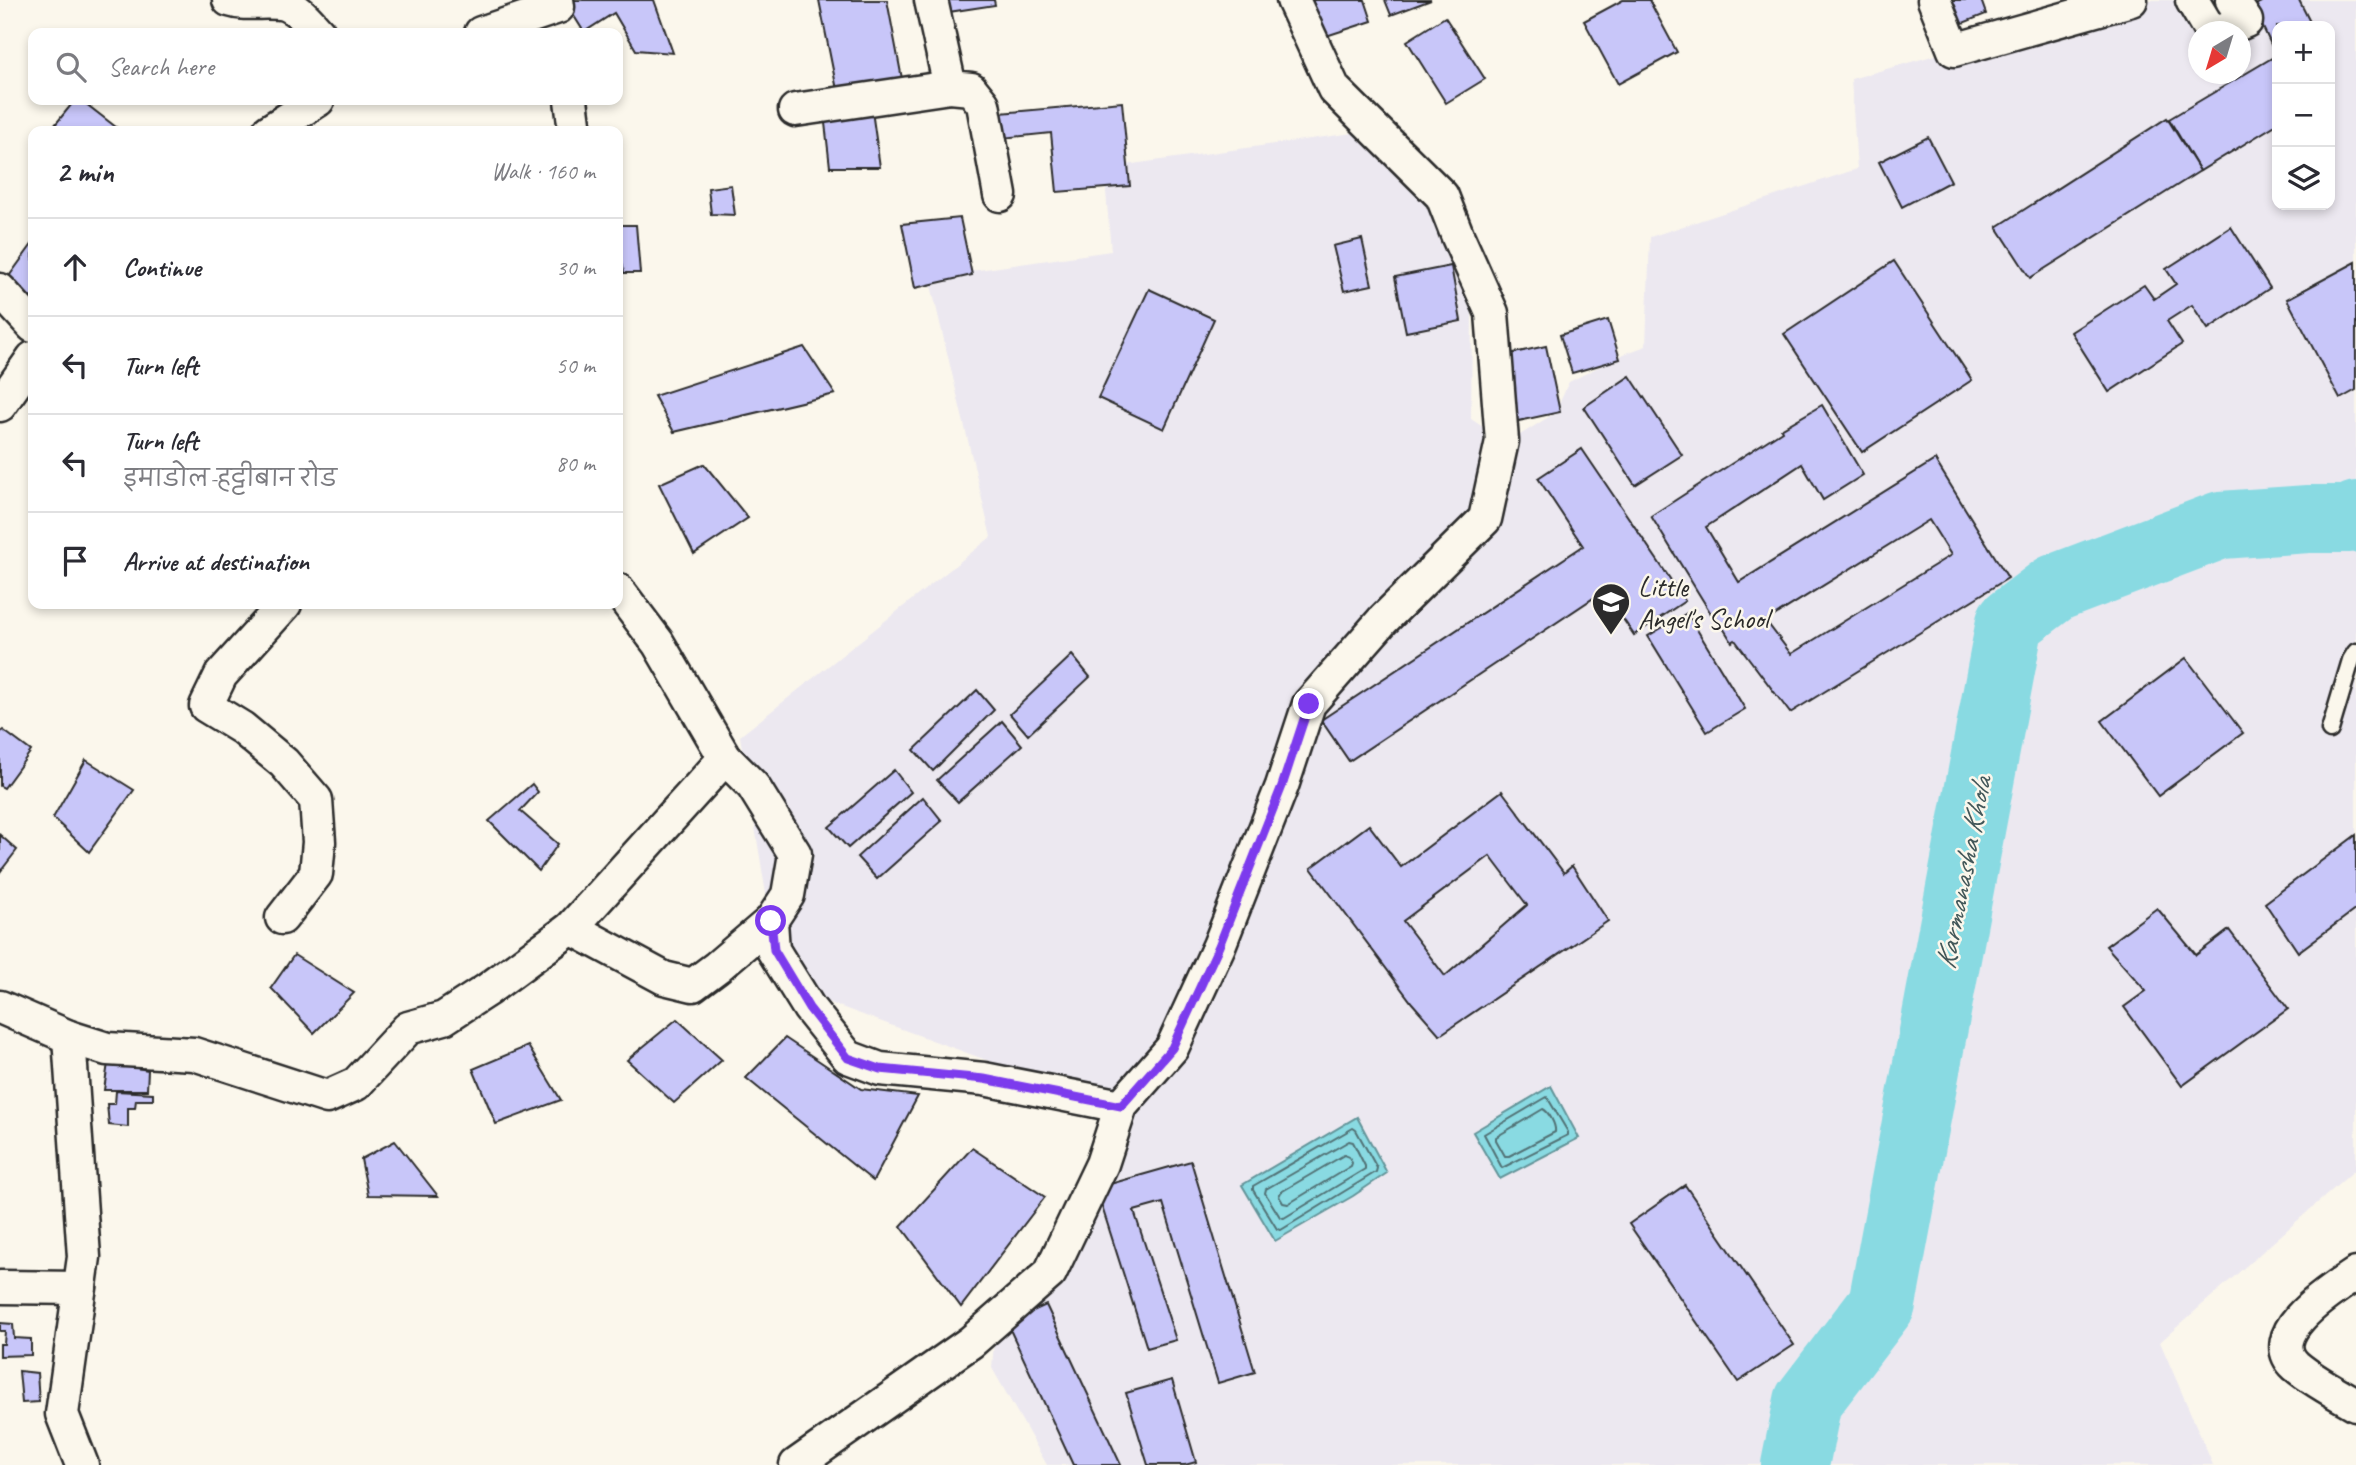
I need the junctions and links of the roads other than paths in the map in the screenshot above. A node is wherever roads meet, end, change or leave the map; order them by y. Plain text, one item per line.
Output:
1 (229, 0) edge
2 (931, 0) edge
3 (1293, 0) edge
4 (1934, 0) edge
5 (2131, 0) edge
6 (2192, 0) edge
7 (2232, 0) edge
8 (2064, 9) edge
9 (559, 13) edge
10 (2204, 21) edge
11 (2246, 21) edge
12 (314, 28) edge
13 (500, 28) edge
14 (950, 87) junction
15 (310, 105) edge
16 (572, 105) edge
17 (796, 110) dead end
18 (277, 126) edge
19 (574, 126) edge
20 (1000, 195) dead end
21 (0, 290) edge
22 (28, 321) edge
23 (28, 365) edge
24 (0, 405) edge
25 (623, 597) edge
26 (280, 609) edge
27 (2356, 652) edge
28 (2330, 730) dead end
29 (725, 758) junction
30 (282, 918) dead end
31 (771, 921) junction
32 (571, 928) junction
33 (0, 1007) edge
34 (69, 1037) junction
35 (1121, 1106) junction
36 (2356, 1274) edge
37 (0, 1287) edge
38 (80, 1288) junction
39 (2356, 1404) edge
40 (82, 1465) edge
41 (796, 1465) edge

1 - 12 street
2 - 14 street
3 - 35 street
4 - 8 street
5 - 8 street
6 - 10 street
7 - 11 street
9 - 13 street
14 - 17 street
14 - 20 street
15 - 18 street
16 - 19 street
21 - 22 street
23 - 24 street
25 - 29 street
26 - 30 street
27 - 28 lane
29 - 31 street
29 - 32 street
31 - 32 street
31 - 35 street
32 - 34 street
33 - 34 street
34 - 38 street
35 - 41 street
36 - 39 street
37 - 38 street
38 - 40 street

